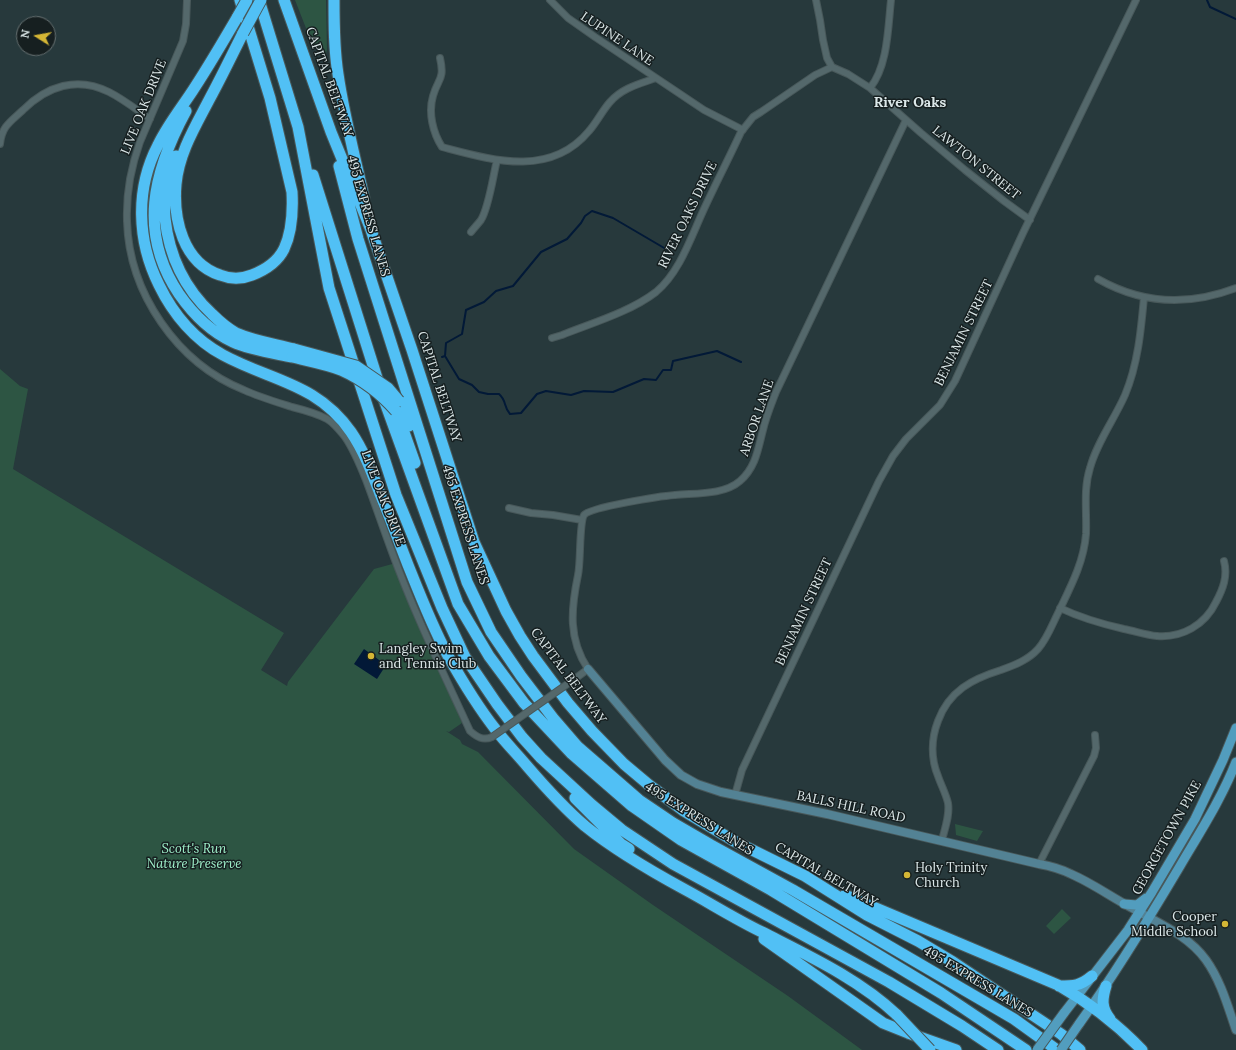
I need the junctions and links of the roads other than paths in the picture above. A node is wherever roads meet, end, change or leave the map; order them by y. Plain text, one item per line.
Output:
1 (187, 0) edge
2 (240, 0) edge
3 (246, 0) edge
4 (260, 0) edge
5 (284, 0) edge
6 (334, 0) edge
7 (550, 0) edge
8 (816, 0) edge
9 (891, 0) edge
10 (1136, 0) edge
11 (238, 16) junction
12 (243, 33) junction
13 (440, 58) dead end
14 (832, 67) junction
15 (656, 78) junction
16 (870, 88) junction
17 (150, 119) junction
18 (906, 120) junction
19 (298, 127) junction
20 (742, 130) junction
21 (331, 132) junction
22 (0, 144) edge
23 (497, 160) junction
24 (1030, 220) junction
25 (371, 230) junction
26 (471, 232) dead end
27 (1098, 278) dead end
28 (1236, 288) edge
29 (1144, 297) junction
30 (552, 338) dead end
31 (293, 353) junction
32 (383, 397) junction
33 (397, 406) junction
34 (509, 508) dead end
35 (582, 520) junction
36 (1224, 561) dead end
37 (467, 582) junction
38 (458, 604) junction
39 (1060, 608) junction
40 (588, 669) junction
41 (1236, 728) edge
42 (1095, 735) dead end
43 (541, 758) junction
44 (1223, 760) junction
45 (1236, 764) edge
46 (735, 795) junction
47 (942, 840) junction
48 (1039, 864) junction
49 (805, 876) junction
50 (687, 890) junction
51 (1152, 892) junction
52 (1124, 904) junction
53 (1139, 912) junction
54 (732, 917) junction
55 (1150, 918) junction
56 (1092, 976) junction
57 (1058, 986) junction
58 (1106, 986) junction
59 (1076, 996) junction
60 (1091, 1008) junction
61 (1113, 1024) junction
62 (1236, 1030) edge
63 (930, 1050) edge
64 (956, 1050) edge
65 (998, 1050) edge
66 (1026, 1050) edge
67 (1037, 1050) edge
68 (1058, 1050) edge
69 (1061, 1050) edge
70 (1080, 1050) edge
71 (1142, 1050) edge

1 - 17 street, LIVE OAK DRIVE
2 - 12 highway
3 - 11 highway, bridge
4 - 12 highway, bridge
4 - 19 highway
5 - 21 highway, CAPITAL BELTWAY
6 - 25 highway
7 - 15 street, LUPINE LANE
8 - 14 street
9 - 16 street
10 - 24 street, BENJAMIN STREET
11 - 31 highway
11 - 50 highway
12 - 31 highway
13 - 23 street
14 - 16 street, LAWTON STREET
14 - 20 street
15 - 20 street
15 - 23 street
16 - 18 street, LAWTON STREET
17 - 22 street
17 - 40 street, LIVE OAK DRIVE, bridge
18 - 24 street, LAWTON STREET
18 - 35 street, ARBOR LANE
19 - 32 highway, 495 EXPRESS LANES
19 - 43 highway
20 - 30 street, RIVER OAKS DRIVE
21 - 25 highway, CAPITAL BELTWAY
21 - 37 highway, 495 EXPRESS LANES
23 - 26 street
24 - 46 street, BENJAMIN STREET
25 - 49 highway, CAPITAL BELTWAY
27 - 29 street
28 - 29 street
29 - 39 street
31 - 32 highway, bridge
31 - 33 highway, bridge
32 - 33 highway, bridge
32 - 38 highway, 495 EXPRESS LANES
33 - 37 highway
33 - 38 highway
34 - 35 street
35 - 40 street, BALLS HILL ROAD
36 - 39 street
37 - 68 highway, 495 EXPRESS LANES
38 - 66 highway, 495 EXPRESS LANES
39 - 47 street
40 - 46 street, BALLS HILL ROAD
41 - 44 main road, GEORGETOWN PIKE
42 - 48 street
43 - 50 highway
43 - 65 highway
44 - 45 street
44 - 51 main road, GEORGETOWN PIKE
45 - 55 main road, GEORGETOWN PIKE
46 - 47 street, BALLS HILL ROAD
47 - 48 street, BALLS HILL ROAD
48 - 52 street, BALLS HILL ROAD
49 - 57 highway
49 - 70 highway, CAPITAL BELTWAY
50 - 54 highway
51 - 52 main road
51 - 53 main road, GEORGETOWN PIKE
52 - 53 street, BALLS HILL ROAD
53 - 55 street, BALLS HILL ROAD
53 - 56 main road, GEORGETOWN PIKE
54 - 63 highway, bridge
54 - 64 highway
55 - 58 main road, GEORGETOWN PIKE
55 - 62 street, BALLS HILL ROAD
56 - 57 highway
56 - 59 main road, GEORGETOWN PIKE
57 - 59 highway
58 - 60 main road, GEORGETOWN PIKE
58 - 61 highway
59 - 60 highway
59 - 67 main road, GEORGETOWN PIKE, bridge
60 - 61 highway
60 - 69 main road, GEORGETOWN PIKE, bridge
61 - 71 highway

